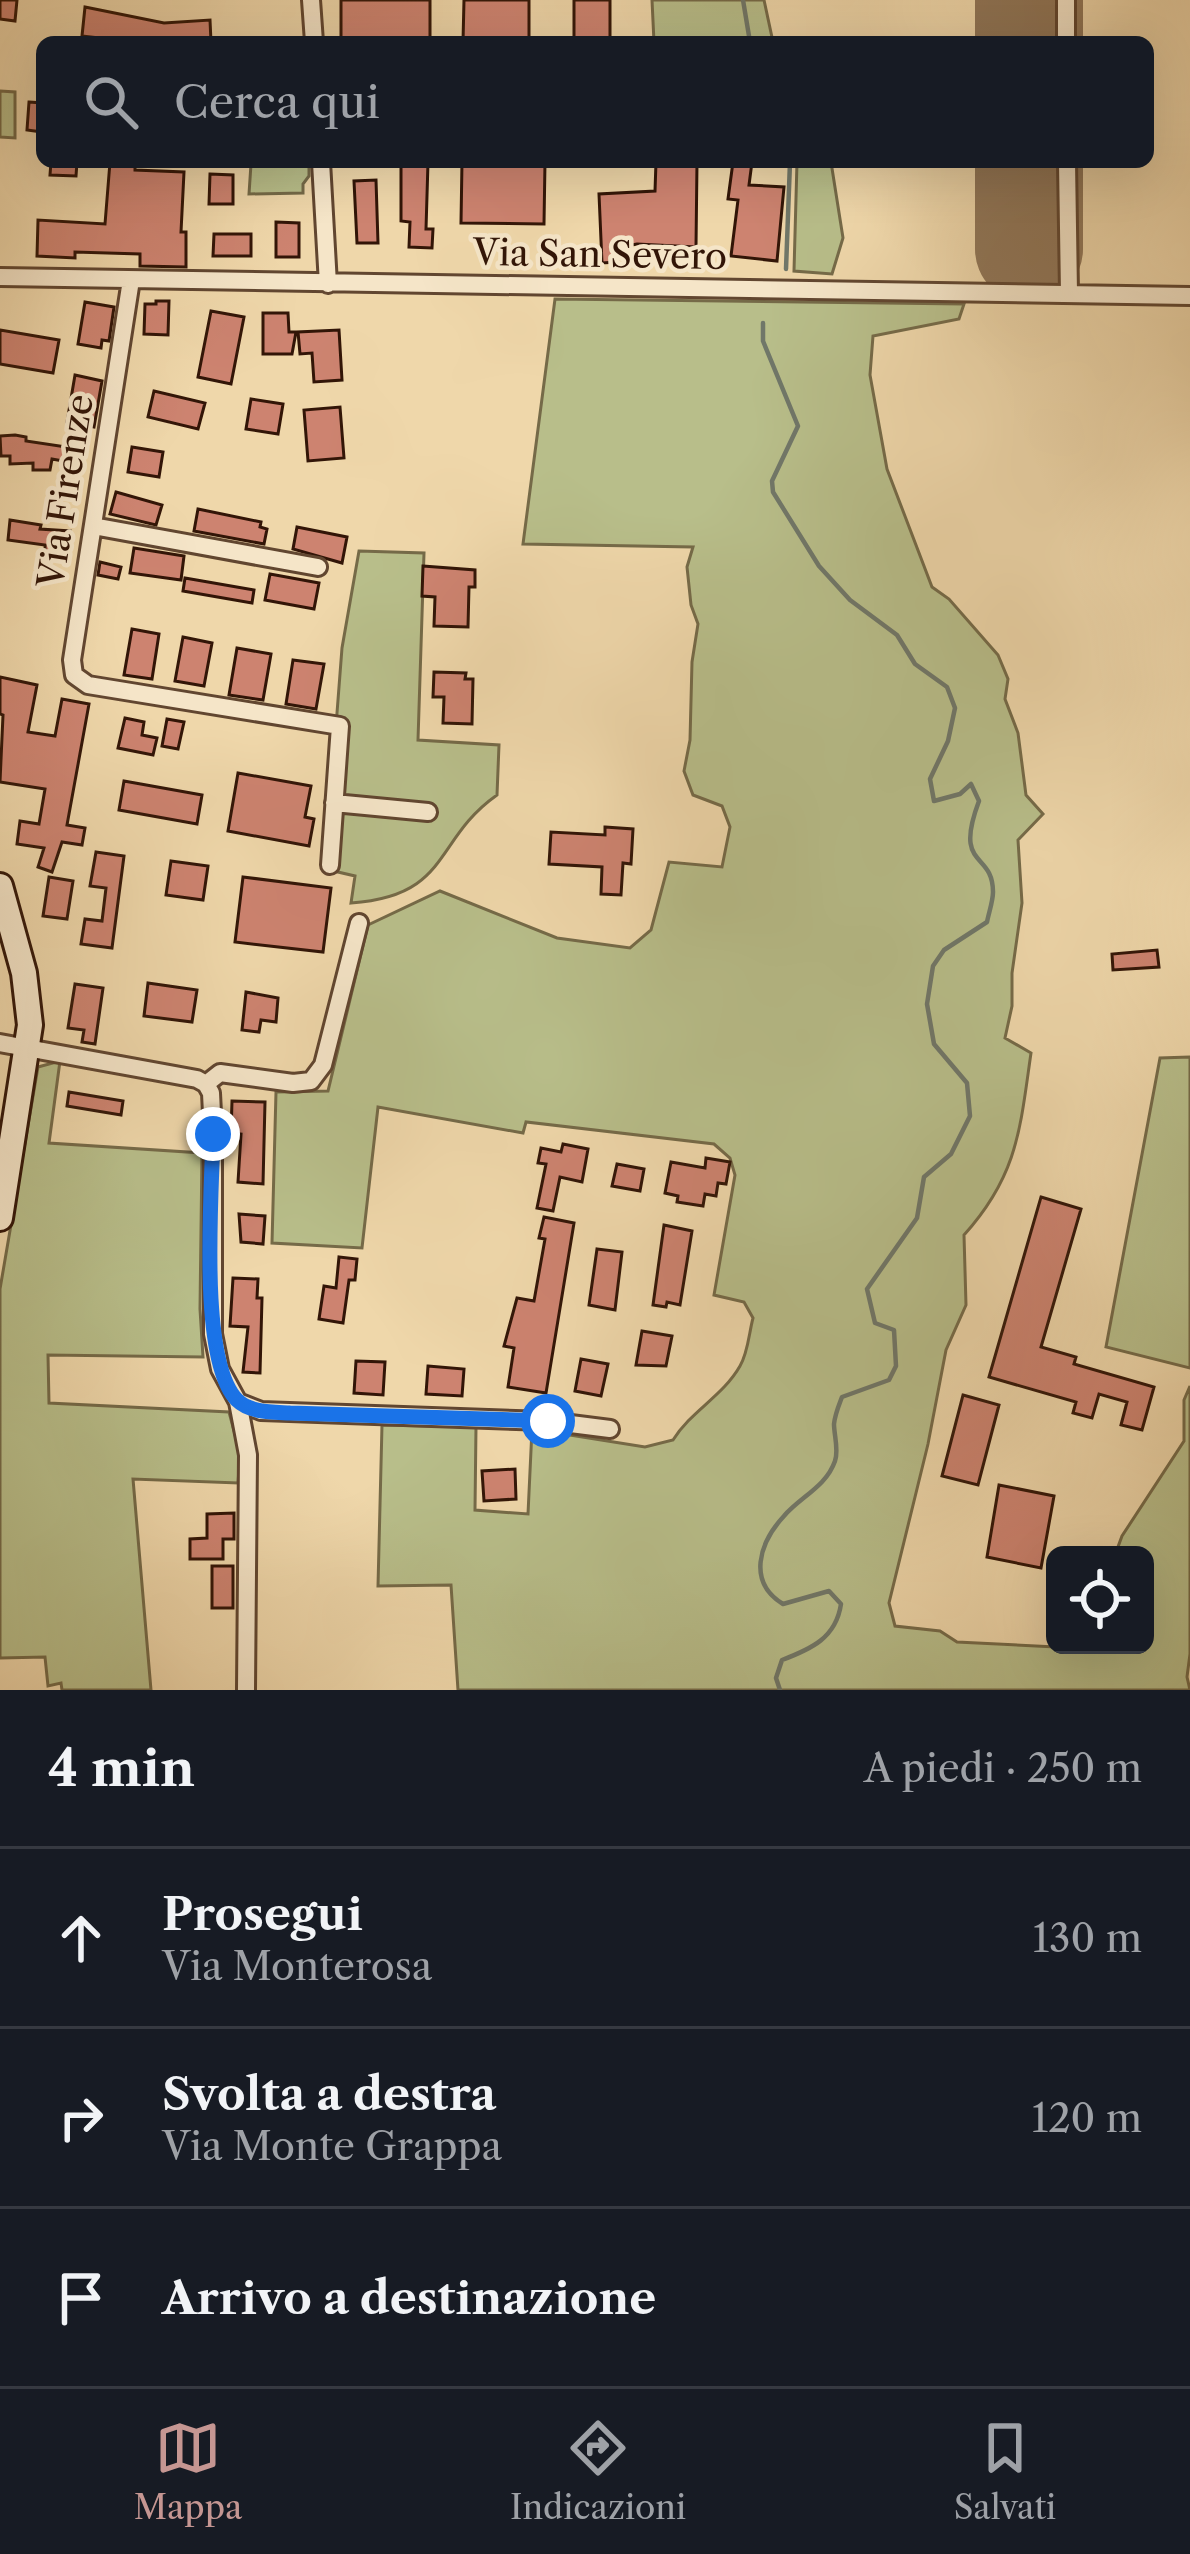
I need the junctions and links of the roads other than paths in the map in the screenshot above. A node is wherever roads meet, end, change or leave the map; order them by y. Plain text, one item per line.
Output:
1 (311, 0) edge
2 (1066, 0) edge
3 (314, 36) edge
4 (1066, 36) edge
5 (321, 168) edge
6 (1067, 168) edge
7 (0, 278) edge
8 (131, 280) junction
9 (328, 284) junction
10 (1069, 293) junction
11 (1190, 296) edge
12 (93, 526) junction
13 (318, 567) dead end
14 (334, 803) junction
15 (428, 812) dead end
16 (330, 865) dead end
17 (0, 889) edge
18 (359, 922) dead end
19 (0, 1043) edge
20 (29, 1048) junction
21 (206, 1084) junction
22 (0, 1218) edge
23 (238, 1402) junction
24 (610, 1430) dead end
25 (246, 1690) edge

1 - 3 street
2 - 4 street
5 - 9 street
6 - 10 street
7 - 8 street, Via San Severo
8 - 9 street, Via San Severo
8 - 12 street, Via Firenze
9 - 10 street, Via San Severo
10 - 11 street, Via San Severo
12 - 13 street
12 - 14 street, Via Firenze
14 - 15 street
14 - 16 street
17 - 20 street
18 - 21 street
19 - 20 street
20 - 21 street
20 - 22 street
21 - 23 street
23 - 24 street
23 - 25 street

